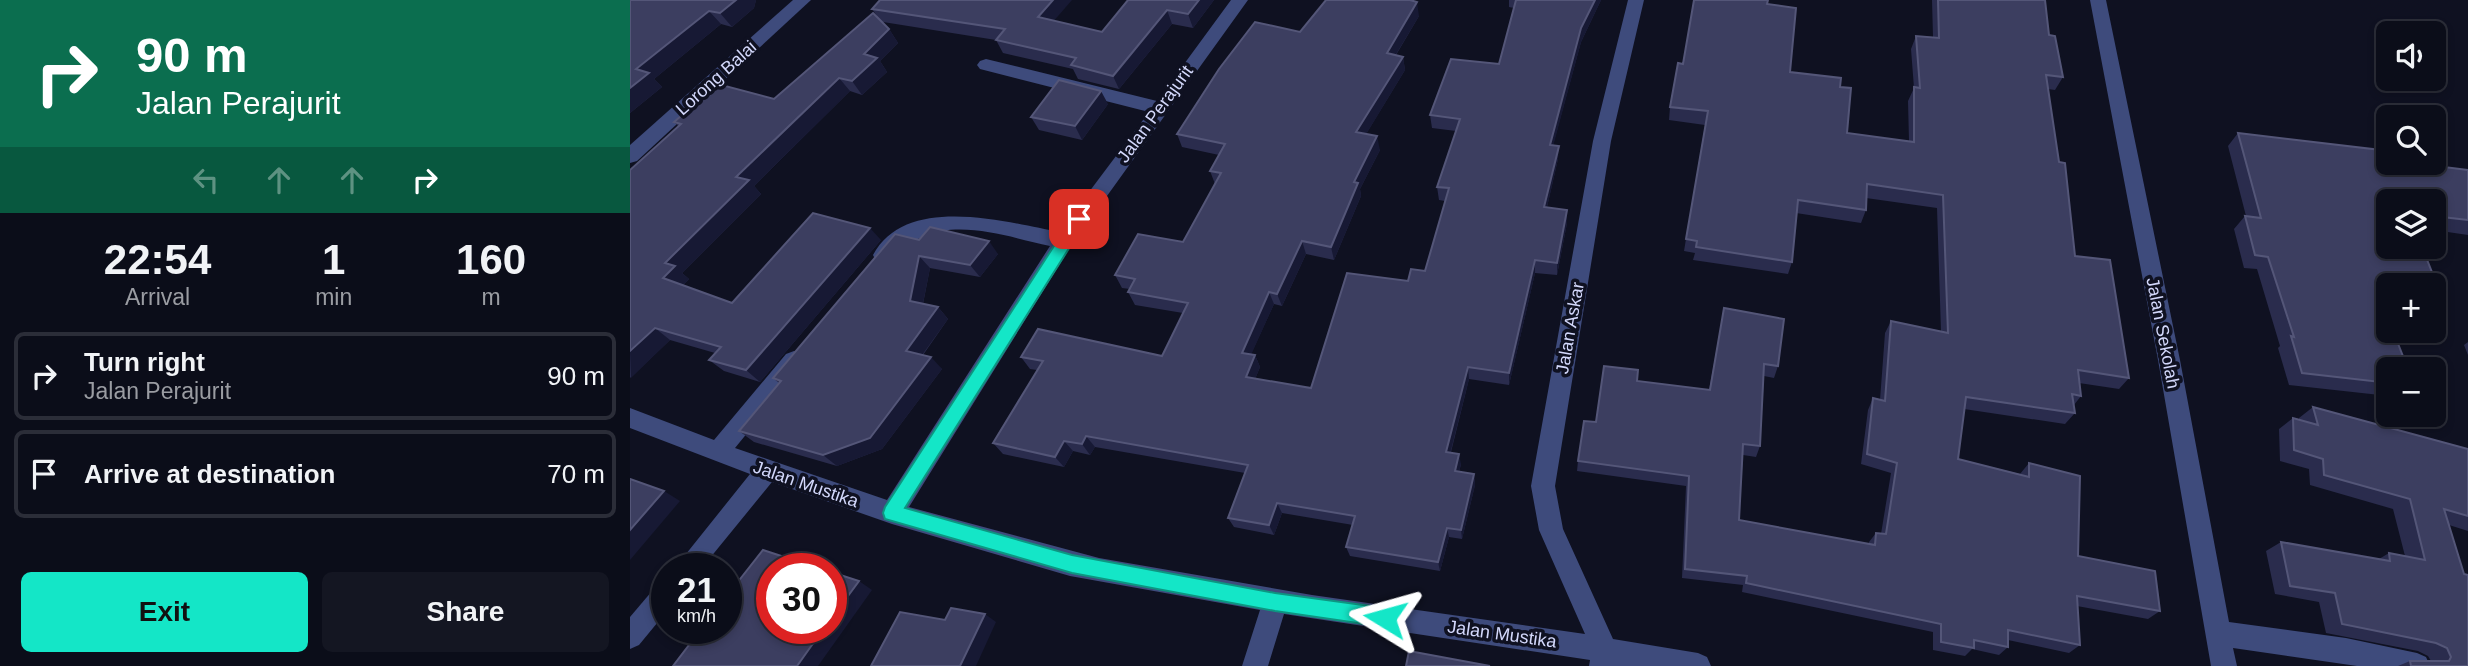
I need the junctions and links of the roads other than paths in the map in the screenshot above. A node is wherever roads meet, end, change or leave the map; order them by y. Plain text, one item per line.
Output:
1 (803, 0) edge
2 (1240, 0) edge
3 (1636, 0) edge
4 (2098, 0) edge
5 (986, 65) dead end
6 (1159, 108) junction
7 (630, 156) edge
8 (1063, 242) junction
9 (870, 271) edge
10 (807, 345) edge
11 (630, 418) edge
12 (718, 452) junction
13 (767, 471) junction
14 (892, 513) junction
15 (699, 553) edge
16 (1275, 602) junction
17 (651, 611) edge
18 (2218, 633) junction
19 (630, 636) edge
20 (1604, 658) edge
21 (1255, 666) edge
22 (1698, 666) edge
23 (2224, 666) edge
24 (2417, 666) edge

1 - 7 street, Lorong Balai
2 - 6 street, Jalan Perajurit
3 - 20 street, Jalan Askar
4 - 18 street, Jalan Sekolah
5 - 6 street
6 - 8 street, Jalan Perajurit
8 - 9 street
8 - 14 street, Jalan Perajurit
10 - 12 street
11 - 12 street, Jalan Mustika
12 - 13 street, Jalan Mustika
13 - 14 street, Jalan Mustika
13 - 15 street
14 - 16 street, Jalan Mustika
16 - 20 street, Jalan Mustika
16 - 21 street
17 - 19 street
18 - 23 street, Jalan Sekolah
18 - 24 street
20 - 22 street

